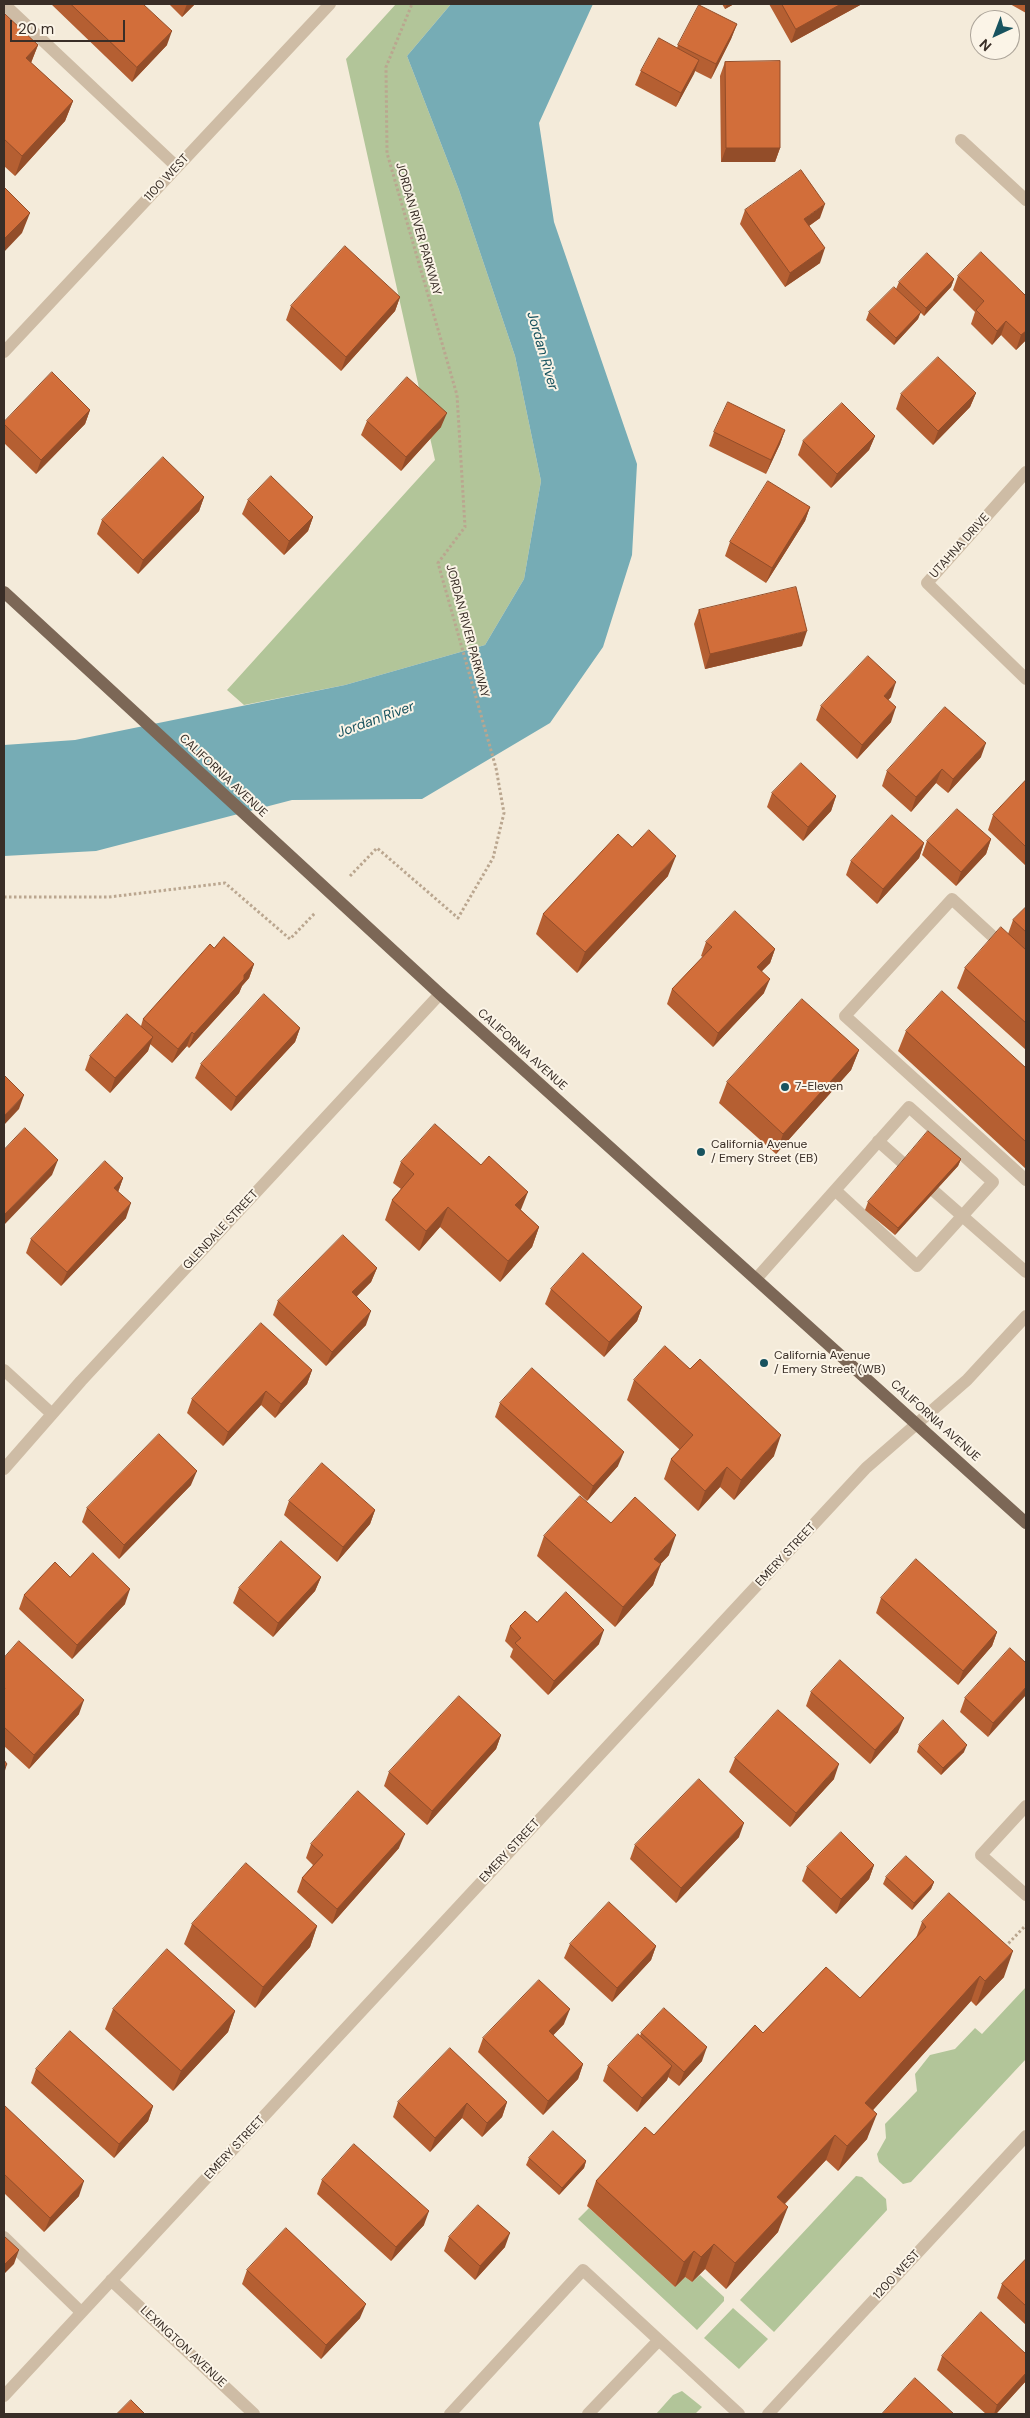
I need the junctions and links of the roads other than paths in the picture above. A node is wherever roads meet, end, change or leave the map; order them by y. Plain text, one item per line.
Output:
1 (4, 4) edge
2 (330, 4) edge
3 (961, 140) dead end
4 (177, 167) junction
5 (1026, 200) edge
6 (4, 352) edge
7 (1026, 472) edge
8 (4, 592) edge
9 (1026, 678) edge
10 (1026, 967) edge
11 (440, 994) junction
12 (878, 1141) junction
13 (904, 1164) edge
14 (1026, 1180) edge
15 (835, 1190) junction
16 (935, 1192) edge
17 (962, 1216) junction
18 (1026, 1272) edge
19 (756, 1279) junction
20 (1026, 1316) edge
21 (4, 1370) edge
22 (52, 1414) junction
23 (919, 1425) junction
24 (4, 1469) edge
25 (1026, 1523) edge
26 (1026, 1806) edge
27 (1026, 1895) edge
28 (1026, 2136) edge
29 (4, 2237) edge
30 (111, 2280) junction
31 (81, 2312) junction
32 (659, 2340) junction
33 (4, 2396) edge
34 (254, 2414) edge
35 (450, 2414) edge
36 (588, 2414) edge
37 (739, 2414) edge
38 (768, 2414) edge

1 - 4 street
2 - 4 street, 1100 WEST
3 - 5 street
4 - 6 street, 1100 WEST
7 - 9 street, UTAHNA DRIVE
8 - 11 main road, CALIFORNIA AVENUE
10 - 14 street
11 - 19 main road, CALIFORNIA AVENUE
11 - 22 street, GLENDALE STREET
12 - 13 street
12 - 15 street
12 - 17 street
15 - 17 street
15 - 19 street
16 - 17 street
17 - 18 street
19 - 23 main road, CALIFORNIA AVENUE
20 - 23 street, EMERY STREET
21 - 22 street
22 - 24 street, GLENDALE STREET
23 - 25 main road, CALIFORNIA AVENUE
23 - 30 street, EMERY STREET
26 - 27 street
28 - 38 street, 1200 WEST
29 - 31 street
30 - 31 street, EMERY STREET
30 - 34 street, LEXINGTON AVENUE
31 - 33 street, EMERY STREET
32 - 35 street
32 - 36 street
32 - 37 street

